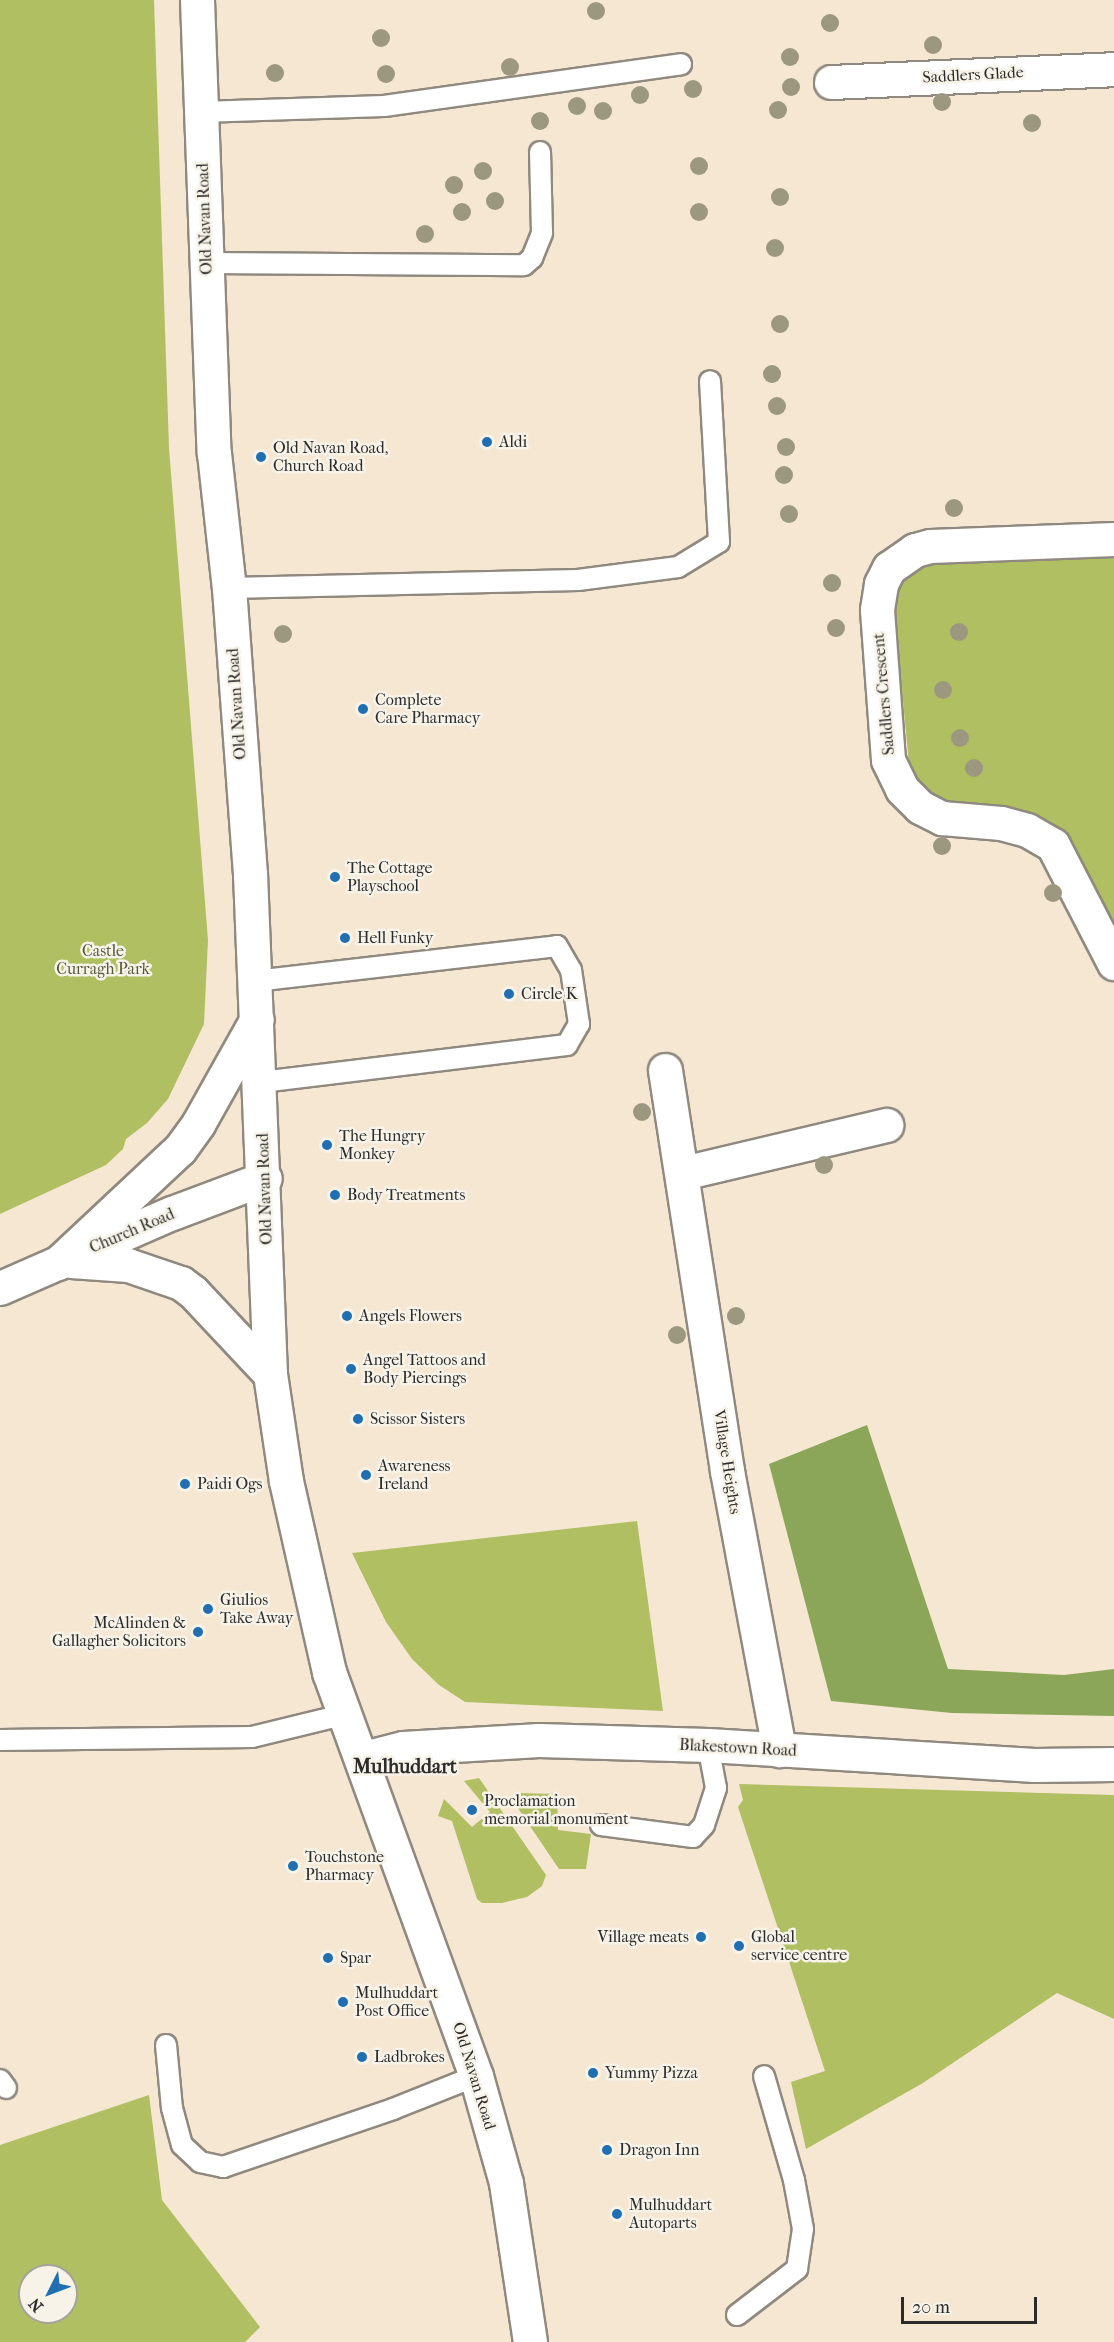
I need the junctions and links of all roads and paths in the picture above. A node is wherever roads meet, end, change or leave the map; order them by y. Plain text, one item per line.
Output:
1 (196, 0) edge
2 (681, 64) dead end
3 (1114, 69) edge
4 (831, 82) dead end
5 (201, 112) junction
6 (540, 152) dead end
7 (207, 263) junction
8 (710, 381) dead end
9 (1114, 539) edge
10 (229, 588) junction
11 (1114, 963) edge
12 (255, 981) junction
13 (256, 1019) junction
14 (665, 1070) dead end
15 (261, 1082) junction
16 (886, 1125) dead end
17 (683, 1173) junction
18 (265, 1178) junction
19 (58, 1263) junction
20 (0, 1288) edge
21 (270, 1374) junction
22 (346, 1714) junction
23 (0, 1740) edge
24 (708, 1745) junction
25 (779, 1750) junction
26 (364, 1758) junction
27 (1114, 1764) edge
28 (601, 1825) dead end
29 (166, 2045) dead end
30 (476, 2076) junction
31 (764, 2076) dead end
32 (736, 2315) dead end
33 (531, 2342) edge

1 - 5 street, Old Navan Road
2 - 5 lane
3 - 4 street, Saddlers Glade
5 - 7 street, Old Navan Road
6 - 7 lane
7 - 10 street, Old Navan Road
8 - 10 lane
9 - 11 street, Saddlers Crescent
10 - 12 street, Old Navan Road
12 - 13 street, Old Navan Road
12 - 15 lane
13 - 15 street, Old Navan Road
13 - 19 street
14 - 17 street, Village Heights
15 - 18 street, Old Navan Road
16 - 17 street
17 - 25 street, Village Heights
18 - 19 street, Church Road
18 - 21 street, Old Navan Road
19 - 20 street, Church Road
19 - 21 street
21 - 22 street, Old Navan Road
22 - 23 lane
22 - 26 street, Old Navan Road
24 - 25 street, Blakestown Road
24 - 26 street, Blakestown Road
24 - 28 lane
25 - 27 street, Blakestown Road
26 - 30 street, Old Navan Road
29 - 30 lane
30 - 33 street, Old Navan Road
31 - 32 lane

